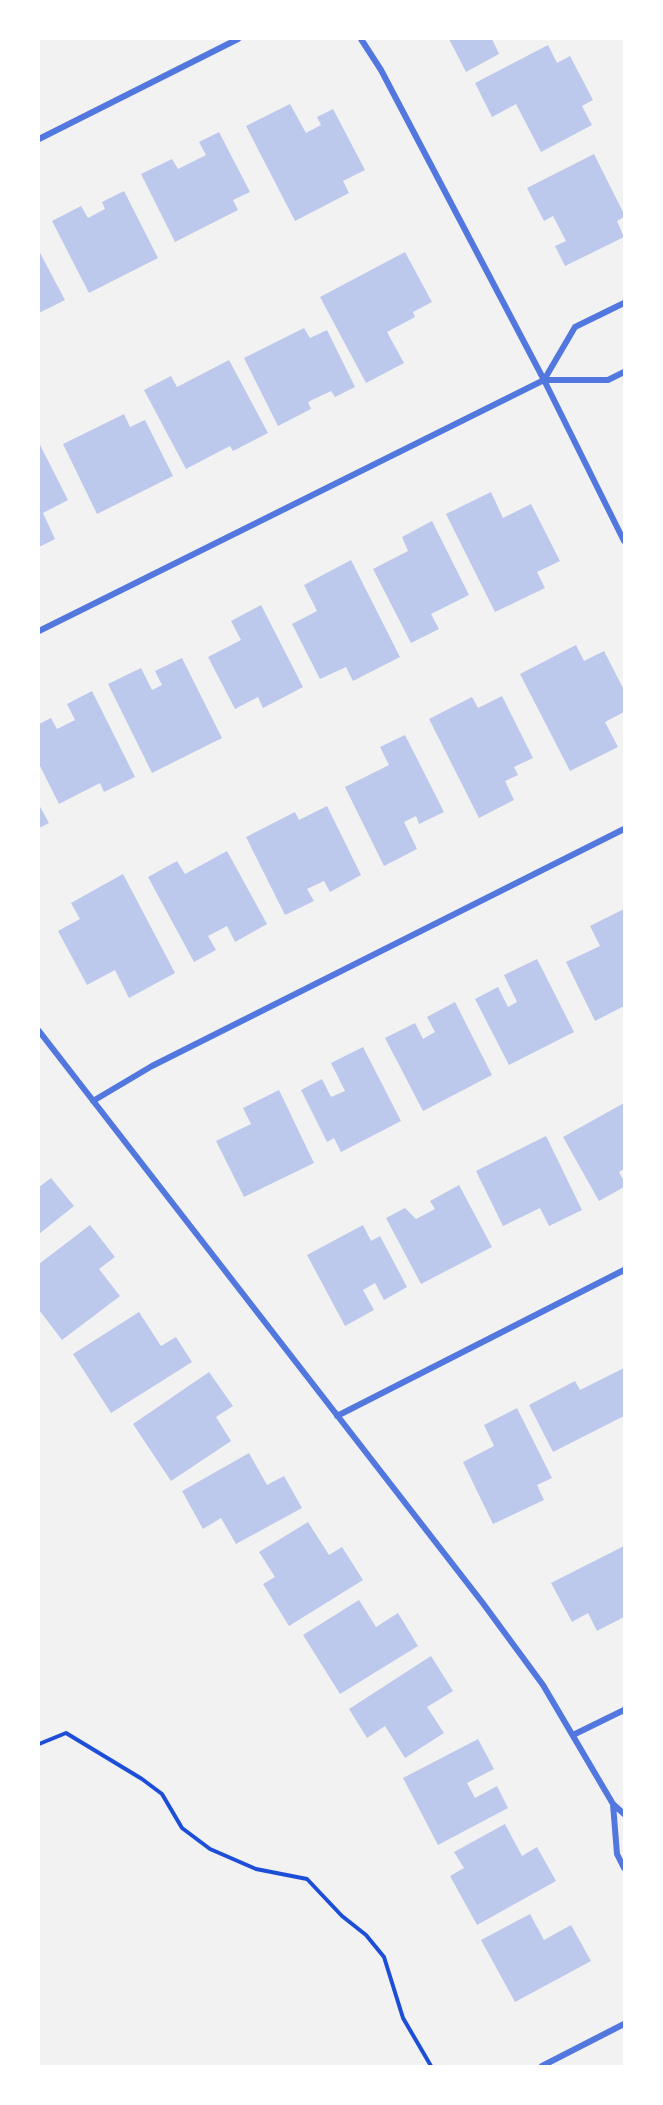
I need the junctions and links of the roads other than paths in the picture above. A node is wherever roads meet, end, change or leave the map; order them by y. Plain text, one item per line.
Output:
1 (238, 39) edge
2 (361, 39) edge
3 (39, 139) edge
4 (624, 303) edge
5 (624, 372) edge
6 (544, 380) junction
7 (624, 541) edge
8 (39, 631) edge
9 (624, 829) edge
10 (39, 1031) edge
11 (93, 1101) junction
12 (624, 1270) edge
13 (337, 1416) junction
14 (624, 1710) edge
15 (573, 1735) junction
16 (612, 1804) junction
17 (624, 1814) edge
18 (624, 1868) edge
19 (624, 2024) edge
20 (542, 2066) edge

1 - 3 street
2 - 6 street
4 - 6 street
5 - 6 street
6 - 7 street
6 - 8 street
9 - 11 street
10 - 11 street
11 - 13 street
12 - 13 street
13 - 15 street
14 - 15 street
15 - 16 street
16 - 17 street
16 - 18 street
19 - 20 street

